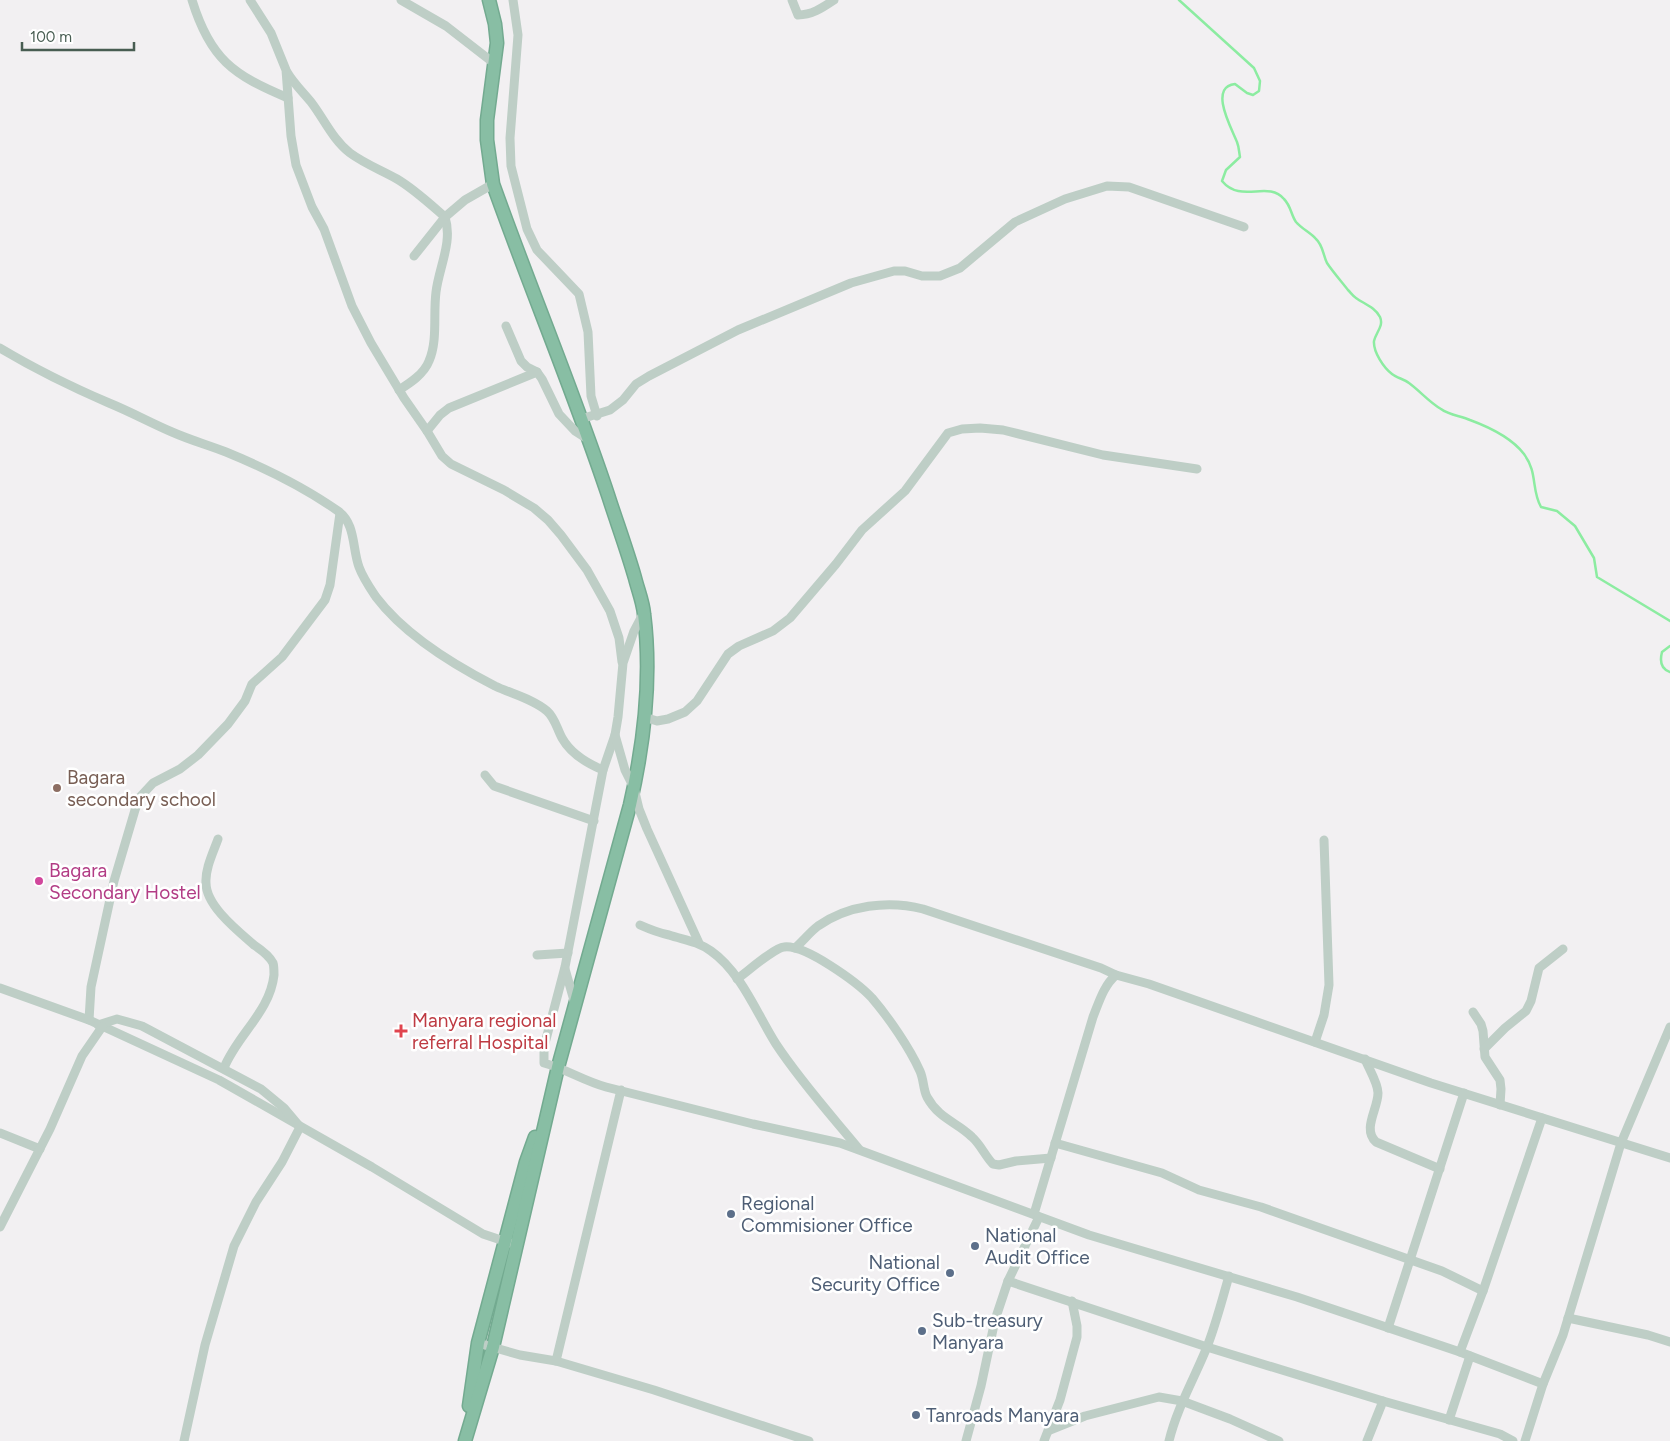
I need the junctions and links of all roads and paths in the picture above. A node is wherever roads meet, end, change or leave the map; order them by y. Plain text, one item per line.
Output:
1 (192, 0) edge
2 (250, 0) edge
3 (401, 0) edge
4 (489, 0) edge
5 (513, 0) edge
6 (792, 0) edge
7 (834, 0) edge
8 (495, 64) junction
9 (286, 70) junction
10 (288, 98) junction
11 (493, 184) junction
12 (445, 217) junction
13 (1244, 227) dead end
14 (414, 256) dead end
15 (506, 326) dead end
16 (0, 348) edge
17 (537, 372) junction
18 (399, 390) junction
19 (597, 416) junction
20 (581, 419) junction
21 (427, 431) junction
22 (588, 440) junction
23 (1197, 469) dead end
24 (340, 513) junction
25 (644, 612) junction
26 (623, 664) junction
27 (644, 717) junction
28 (615, 735) junction
29 (603, 770) junction
30 (485, 775) dead end
31 (634, 788) junction
32 (594, 822) junction
33 (218, 839) dead end
34 (1324, 840) dead end
35 (640, 925) dead end
36 (699, 943) junction
37 (795, 948) junction
38 (1563, 950) dead end
39 (568, 953) junction
40 (537, 955) dead end
41 (564, 967) junction
42 (1116, 975) junction
43 (737, 979) junction
44 (0, 988) edge
45 (576, 1004) junction
46 (1473, 1012) dead end
47 (89, 1020) junction
48 (100, 1026) junction
49 (1670, 1027) edge
50 (1315, 1042) junction
51 (1484, 1049) junction
52 (1365, 1059) junction
53 (558, 1067) junction
54 (224, 1068) junction
55 (622, 1090) junction
56 (1464, 1093) junction
57 (1500, 1105) junction
58 (1542, 1118) junction
59 (300, 1127) junction
60 (0, 1132) edge
61 (1055, 1143) junction
62 (1621, 1144) junction
63 (40, 1149) junction
64 (859, 1150) junction
65 (1051, 1158) junction
66 (1670, 1158) edge
67 (1440, 1169) junction
68 (1036, 1216) junction
69 (0, 1227) edge
70 (511, 1243) junction
71 (1410, 1260) junction
72 (1229, 1276) junction
73 (1008, 1281) junction
74 (1483, 1291) junction
75 (1072, 1301) junction
76 (1568, 1318) junction
77 (1388, 1328) junction
78 (1669, 1340) edge
79 (478, 1342) junction
80 (493, 1347) junction
81 (1207, 1347) junction
82 (1460, 1352) junction
83 (1470, 1356) junction
84 (556, 1361) junction
85 (1543, 1384) junction
86 (1182, 1401) junction
87 (1383, 1401) junction
88 (1449, 1420) junction
89 (1050, 1430) junction
90 (184, 1441) edge
91 (464, 1441) edge
92 (810, 1441) edge
93 (966, 1441) edge
94 (1044, 1441) edge
95 (1169, 1441) edge
96 (1279, 1441) edge
97 (1367, 1441) edge
98 (1513, 1441) edge
99 (1525, 1441) edge

1 - 10 street
2 - 9 street
3 - 8 street
4 - 8 highway
5 - 19 street
6 - 7 street
8 - 11 highway
9 - 10 street
9 - 12 street
10 - 18 street
11 - 12 street
11 - 20 highway
12 - 14 street
12 - 18 street
13 - 19 street
15 - 17 street
16 - 24 street
17 - 21 street
17 - 22 street
18 - 21 street
19 - 20 street
20 - 22 highway
21 - 26 street
22 - 25 highway
23 - 27 street
24 - 29 street
24 - 47 street
25 - 26 street
25 - 27 highway
26 - 28 street
27 - 31 highway
28 - 29 street
28 - 31 street
29 - 32 street
30 - 32 street
31 - 36 street
31 - 45 highway
32 - 39 street
33 - 54 street
34 - 50 street
35 - 36 street
36 - 43 street
37 - 42 street
37 - 43 street
37 - 65 street
38 - 51 street
39 - 40 street
39 - 41 street
41 - 45 street
41 - 53 street
42 - 50 street
42 - 61 street
43 - 64 street
44 - 47 street
45 - 53 highway
46 - 51 street
47 - 48 street
48 - 54 street
48 - 59 street
48 - 63 street
49 - 62 street
50 - 52 street
51 - 57 street
52 - 56 street
52 - 67 street
53 - 55 street
53 - 70 highway
54 - 59 street
55 - 64 street
55 - 84 street
56 - 57 street
56 - 67 street
57 - 58 street
58 - 62 street
58 - 74 street
59 - 70 street
59 - 90 street
60 - 63 street
61 - 65 street
61 - 71 street
62 - 66 street
62 - 76 street
63 - 69 street
64 - 68 street
65 - 68 street
67 - 71 street
68 - 72 street
68 - 73 street
70 - 79 highway
70 - 80 highway
71 - 74 street
71 - 77 street
72 - 77 street
72 - 81 street
73 - 75 street
73 - 93 street
74 - 82 street
75 - 81 street
75 - 89 street
76 - 78 street
76 - 85 street
77 - 82 street
79 - 80 street
79 - 91 highway
80 - 84 street
80 - 91 highway
81 - 86 street
81 - 87 street
82 - 83 street
83 - 85 street
83 - 88 street
84 - 92 street
85 - 99 street
86 - 89 street
86 - 95 street
86 - 96 street
87 - 88 street
87 - 97 street
88 - 98 street
89 - 94 street

